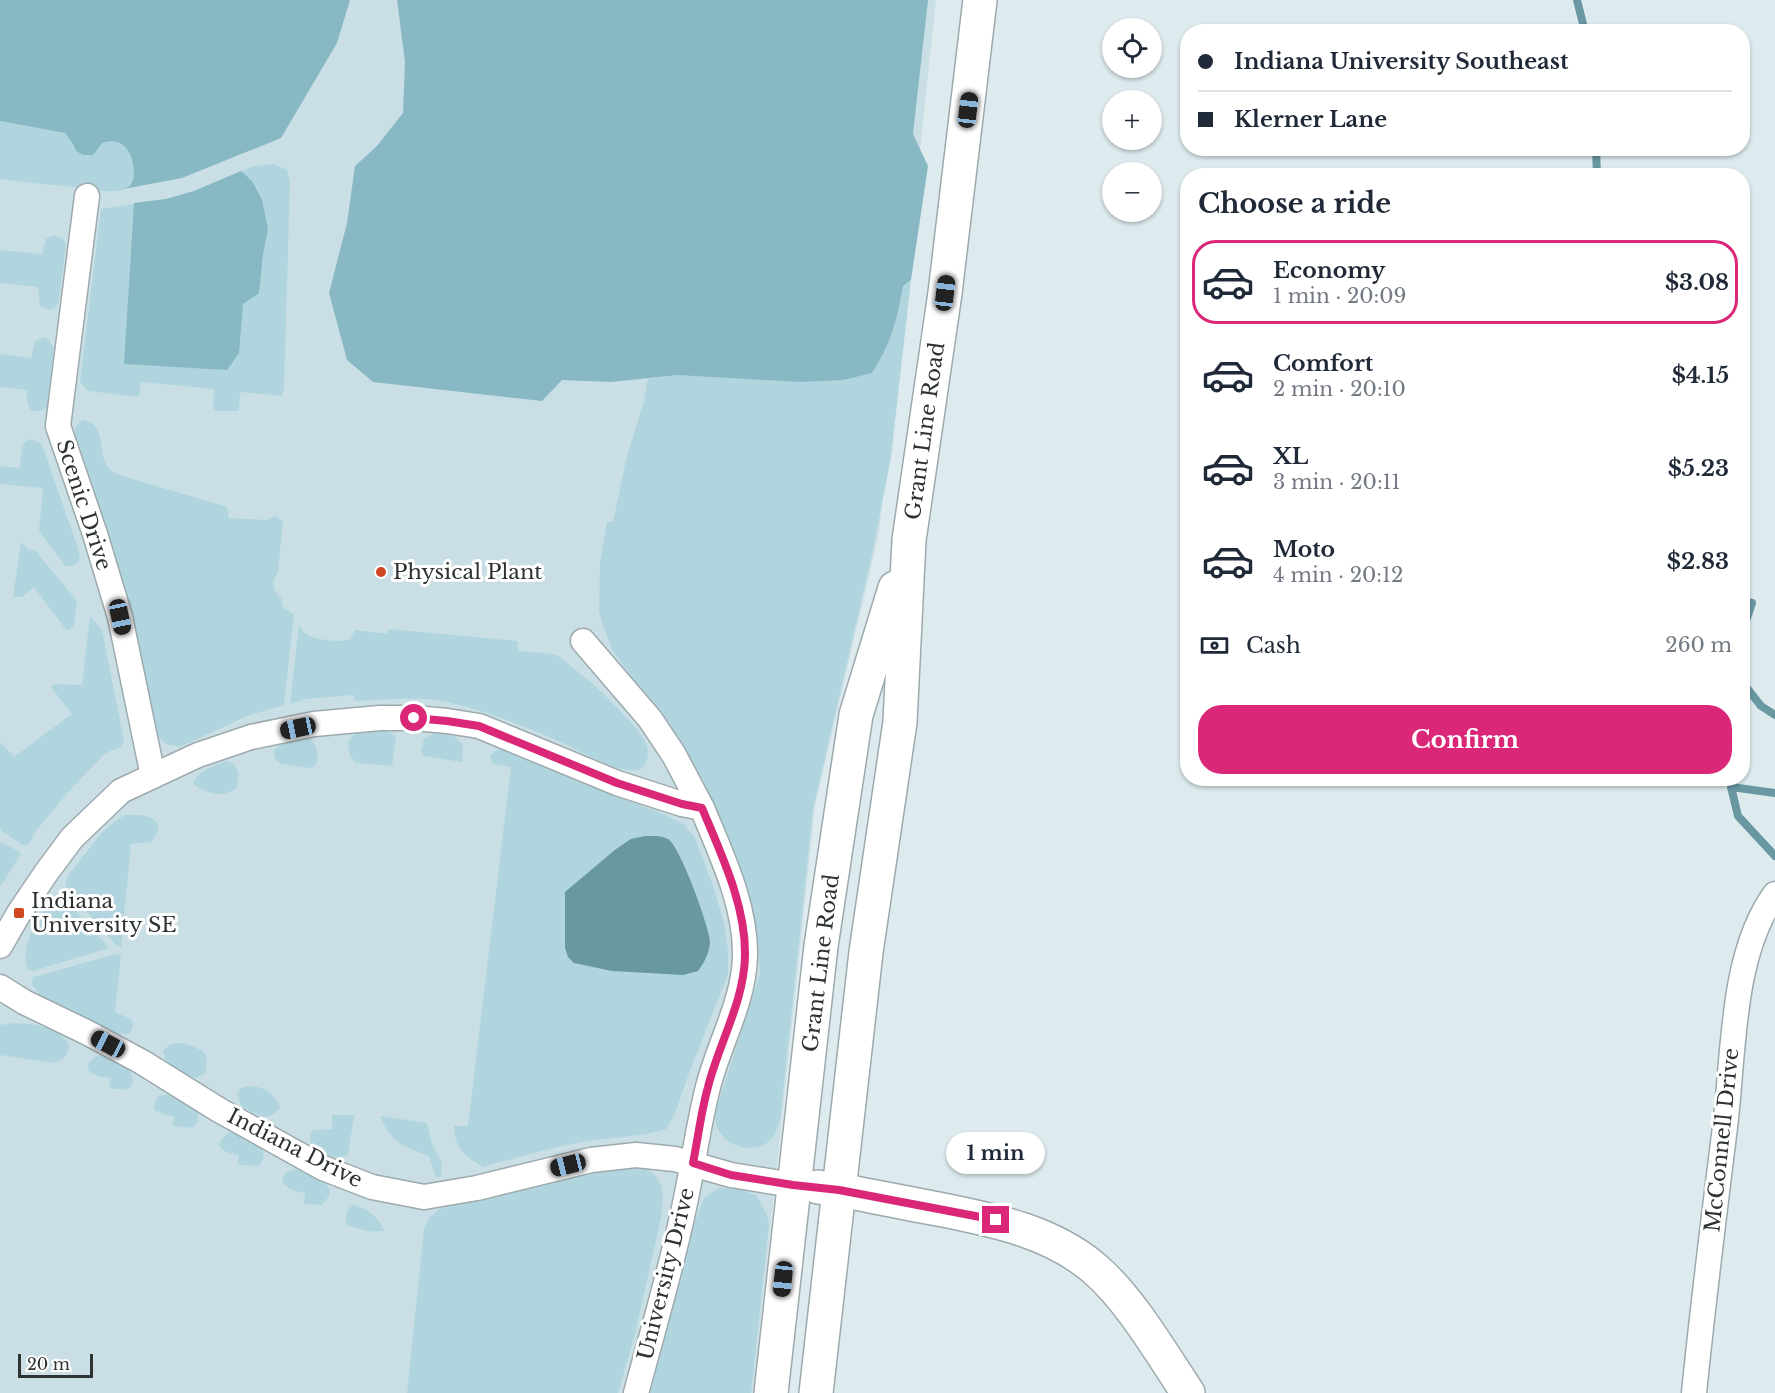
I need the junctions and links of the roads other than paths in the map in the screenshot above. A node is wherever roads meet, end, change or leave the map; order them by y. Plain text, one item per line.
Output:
1 (980, 0) edge
2 (87, 196) dead end
3 (909, 540) junction
4 (583, 641) dead end
5 (153, 776) junction
6 (702, 808) junction
7 (1775, 894) edge
8 (0, 946) edge
9 (0, 987) edge
10 (693, 1163) junction
11 (793, 1185) junction
12 (839, 1190) junction
13 (636, 1393) edge
14 (771, 1393) edge
15 (816, 1393) edge
16 (1188, 1393) edge
17 (1694, 1393) edge

1 - 3 main road, Grant Line Road
2 - 5 street, Scenic Drive
3 - 11 main road, Grant Line Road
3 - 12 main road, Grant Line Road
4 - 6 street, University Drive
5 - 6 street
5 - 8 street
6 - 10 street, University Drive
7 - 17 street, McConnell Drive
9 - 10 street, Indiana Drive
10 - 11 street, Indiana Drive
10 - 13 street, University Drive
11 - 12 main road
11 - 14 main road, Grant Line Road
12 - 15 main road, Grant Line Road
12 - 16 main road

